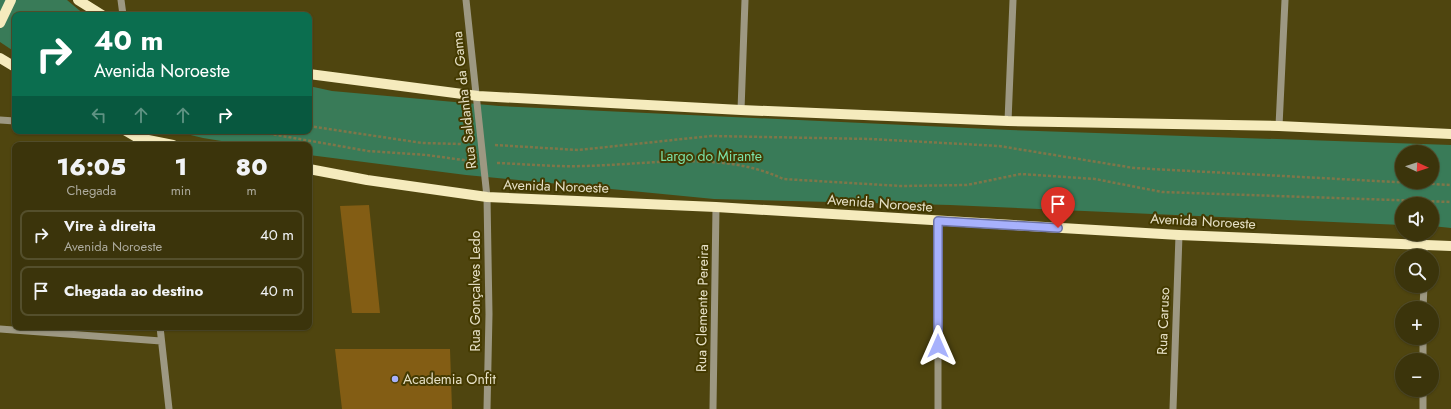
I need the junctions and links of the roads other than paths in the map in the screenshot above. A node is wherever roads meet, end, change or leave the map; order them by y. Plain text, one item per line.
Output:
1 (11, 0) edge
2 (78, 0) edge
3 (121, 0) edge
4 (466, 0) edge
5 (745, 0) edge
6 (1013, 0) edge
7 (1285, 0) edge
8 (97, 12) edge
9 (123, 12) edge
10 (0, 23) edge
11 (0, 57) edge
12 (12, 65) edge
13 (312, 74) edge
14 (478, 96) junction
15 (741, 110) junction
16 (0, 120) edge
17 (1008, 120) junction
18 (12, 121) edge
19 (1279, 126) junction
20 (1451, 134) edge
21 (138, 138) edge
22 (158, 142) edge
23 (312, 170) edge
24 (487, 197) junction
25 (716, 207) junction
26 (938, 221) junction
27 (1179, 235) junction
28 (1424, 245) junction
29 (1451, 246) edge
30 (1424, 249) edge
31 (0, 329) edge
32 (12, 330) edge
33 (13, 330) edge
34 (160, 330) edge
35 (161, 341) junction
36 (1423, 397) edge
37 (169, 409) edge
38 (487, 409) edge
39 (713, 409) edge
40 (938, 409) edge
41 (1173, 409) edge
42 (1423, 409) edge

1 - 10 main road
2 - 8 main road
3 - 9 street
4 - 14 street, Rua Saldanha da Gama
5 - 15 street
6 - 17 street
7 - 19 street
11 - 12 main road
13 - 14 main road
14 - 15 main road
14 - 24 street, Rua Saldanha da Gama
15 - 17 main road
16 - 18 street
17 - 19 main road
19 - 20 main road
21 - 22 main road
23 - 24 main road, Avenida Noroeste
24 - 25 main road, Avenida Noroeste
24 - 38 street, Rua Gonçalves Ledo
25 - 26 main road, Avenida Noroeste
25 - 39 street, Rua Clemente Pereira
26 - 27 main road, Avenida Noroeste
26 - 40 street
27 - 28 main road, Avenida Noroeste
27 - 41 street, Rua Caruso
28 - 29 main road, Avenida Noroeste
28 - 30 street
31 - 32 street
33 - 35 street
34 - 35 street
35 - 37 street
36 - 42 street

